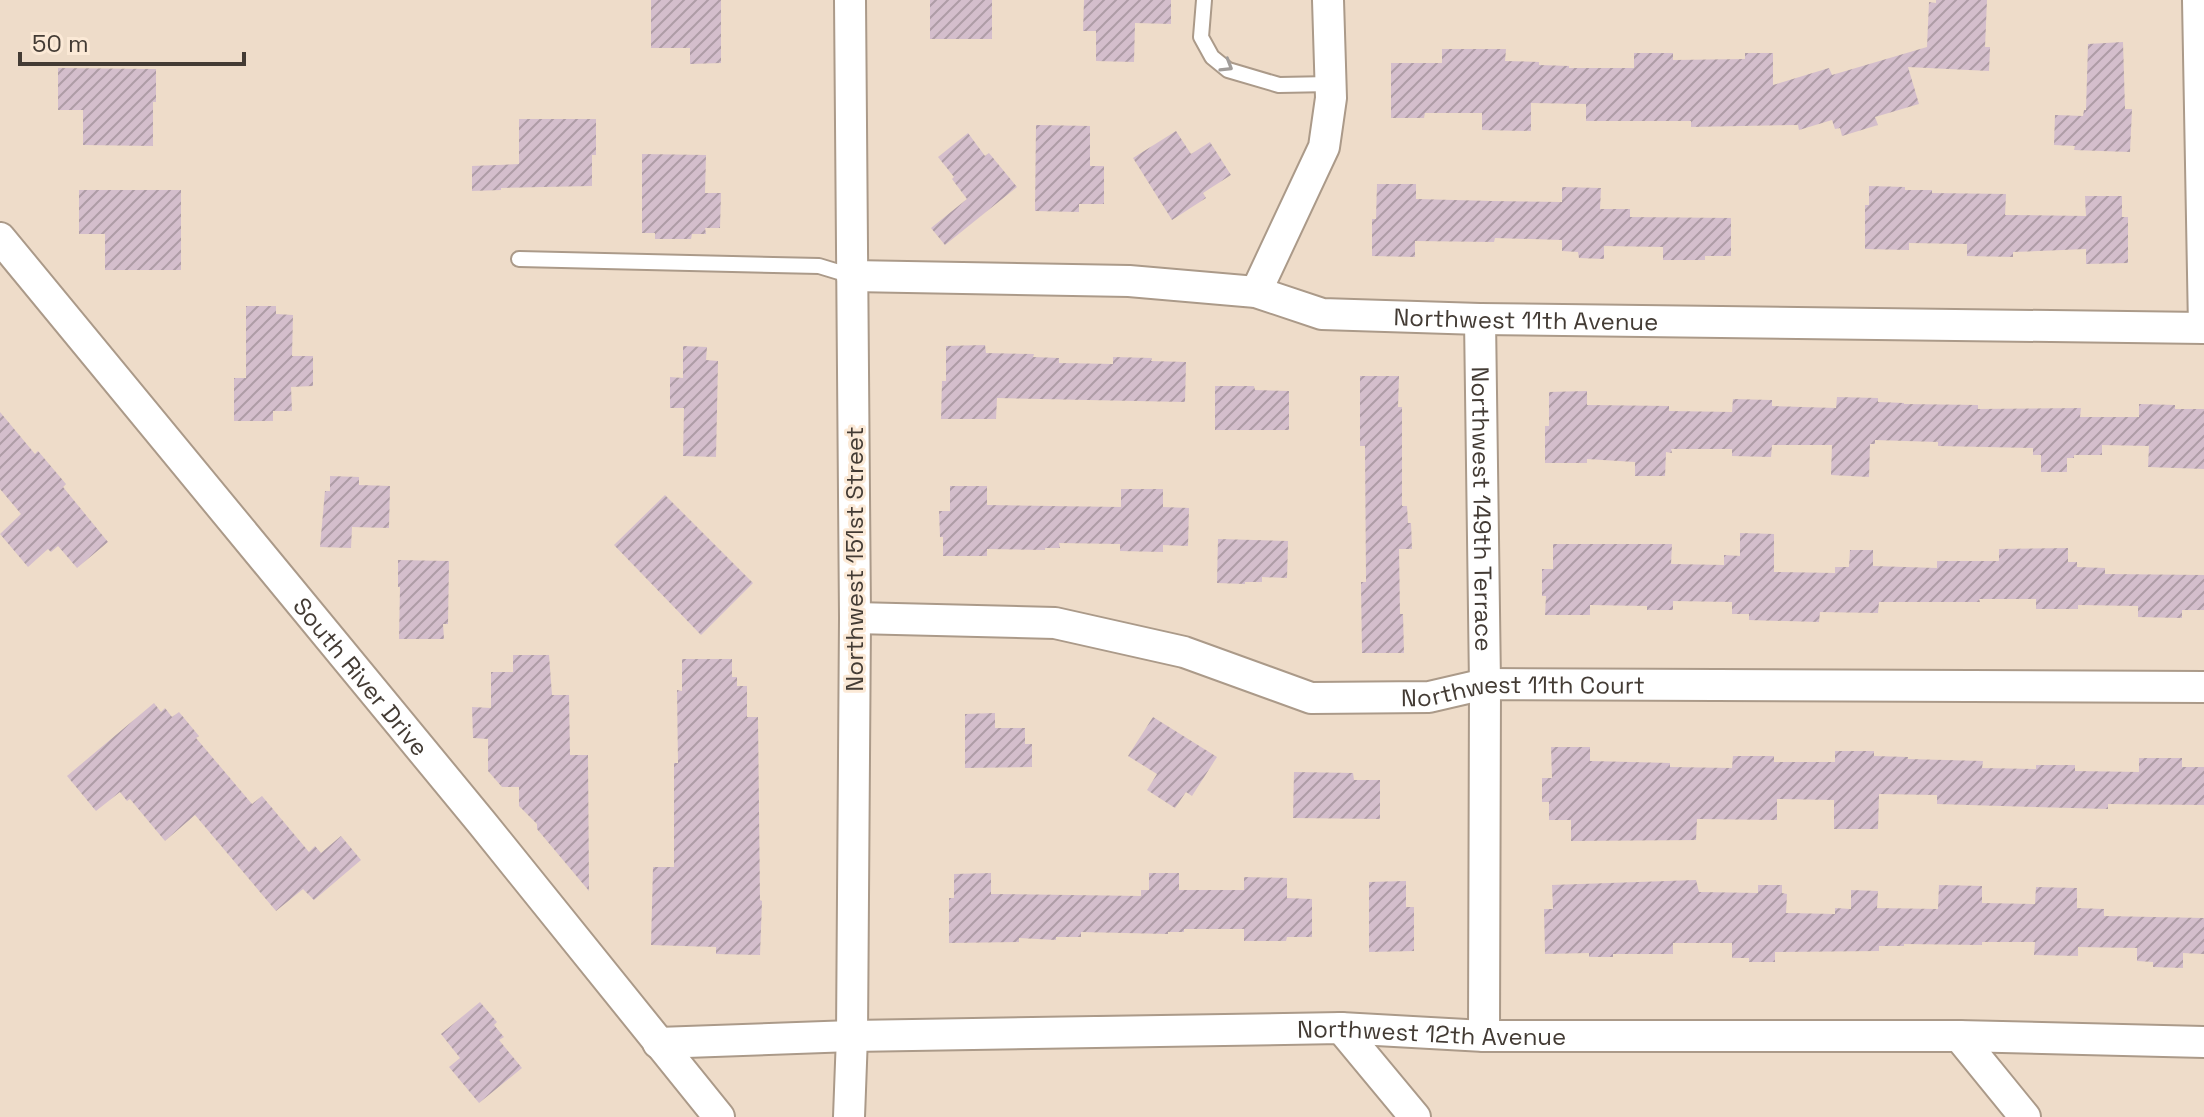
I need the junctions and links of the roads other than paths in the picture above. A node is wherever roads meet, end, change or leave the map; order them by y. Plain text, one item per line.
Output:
1 (850, 0) edge
2 (1204, 0) edge
3 (1328, 0) edge
4 (2198, 0) edge
5 (1331, 84) junction
6 (0, 238) edge
7 (519, 259) dead end
8 (852, 276) junction
9 (1256, 292) junction
10 (1480, 319) junction
11 (2204, 328) edge
12 (855, 618) junction
13 (1485, 684) junction
14 (2204, 687) edge
15 (1341, 1028) junction
16 (852, 1036) junction
17 (1484, 1036) junction
18 (1959, 1036) junction
19 (2204, 1042) edge
20 (658, 1043) junction
21 (719, 1117) edge
22 (849, 1117) edge
23 (1415, 1117) edge
24 (2025, 1117) edge

1 - 8 street, Northwest 151st Street
2 -> 5 lane
3 - 5 street
4 - 11 street
5 - 9 street
6 - 20 street, South River Drive
7 - 8 lane
8 - 9 street, Northwest 11th Avenue
8 - 12 street, Northwest 151st Street
9 - 10 street, Northwest 11th Avenue
10 - 11 street, Northwest 11th Avenue
10 - 13 street, Northwest 149th Terrace
12 - 13 street, Northwest 11th Court
12 - 16 street, Northwest 151st Street
13 - 14 street, Northwest 11th Court
13 - 17 street, Northwest 149th Terrace
15 - 16 street, Northwest 12th Avenue
15 - 17 street, Northwest 12th Avenue
15 - 23 street
16 - 20 street, Northwest 12th Avenue
16 - 22 street, Northwest 151st Street
17 - 18 street, Northwest 12th Avenue
18 - 19 street, Northwest 12th Avenue
18 - 24 street
20 - 21 street, South River Drive

